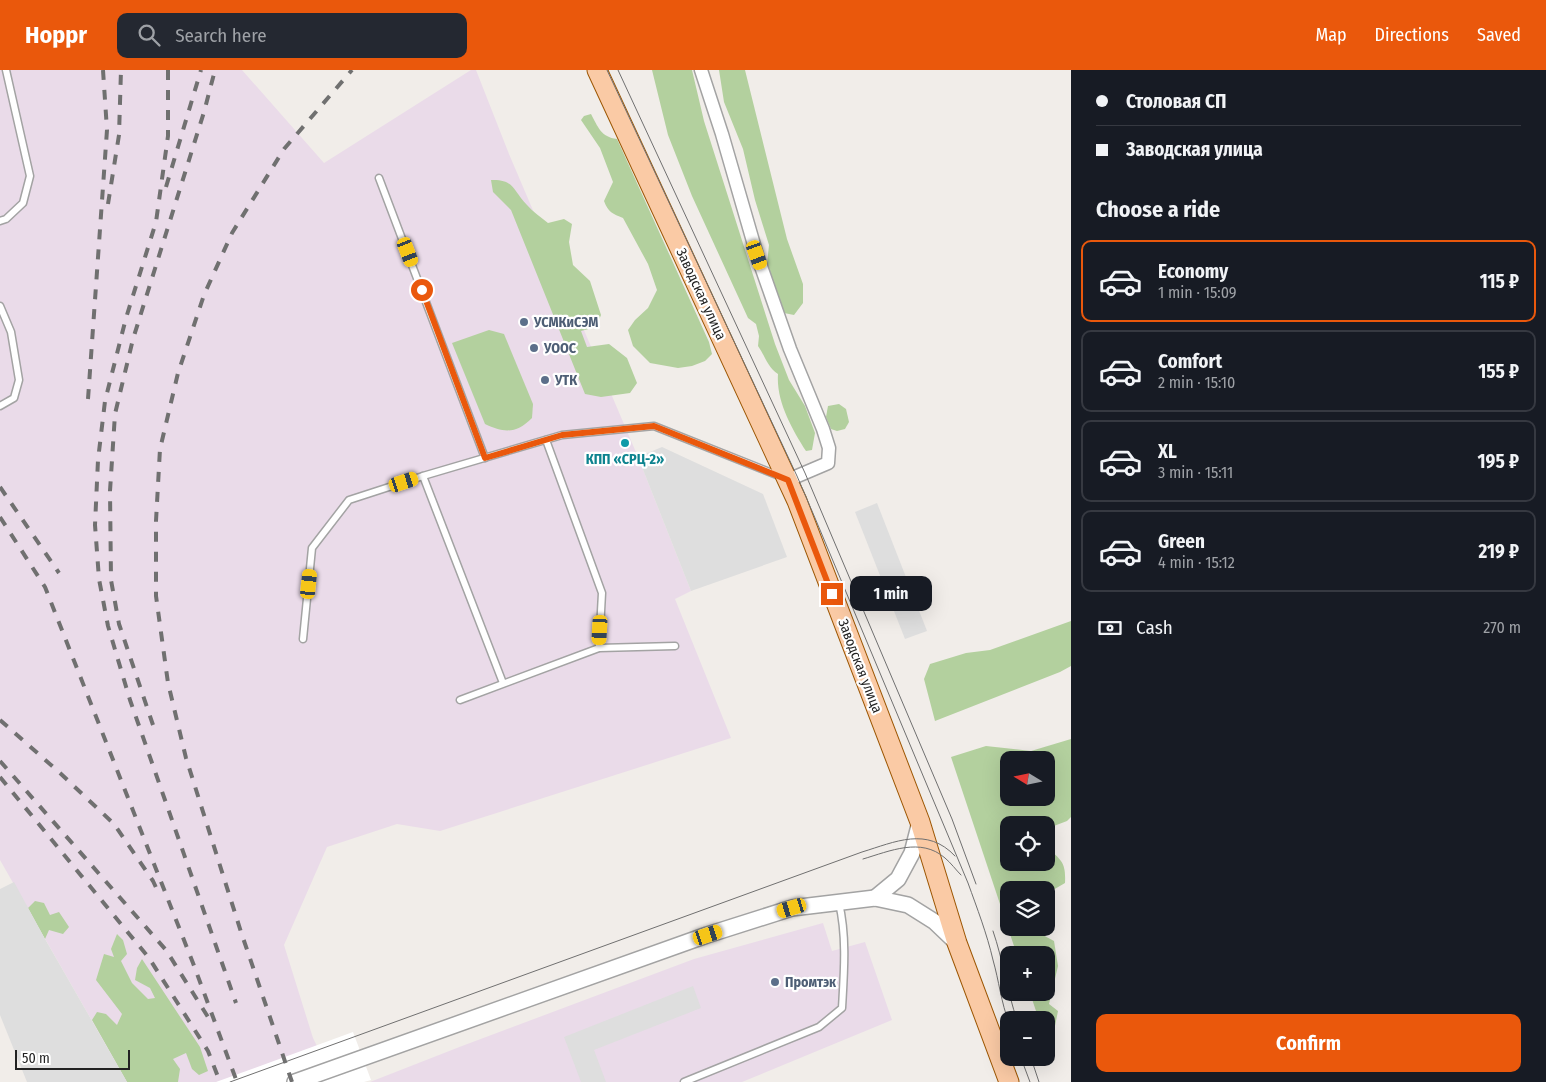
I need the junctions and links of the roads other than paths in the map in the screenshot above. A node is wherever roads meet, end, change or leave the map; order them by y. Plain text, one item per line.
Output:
1 (6, 70) edge
2 (597, 70) edge
3 (701, 70) edge
4 (379, 178) dead end
5 (0, 221) edge
6 (0, 306) edge
7 (0, 406) edge
8 (546, 440) junction
9 (485, 458) junction
10 (423, 476) junction
11 (788, 480) junction
12 (303, 639) dead end
13 (675, 646) dead end
14 (598, 648) junction
15 (504, 684) junction
16 (460, 700) dead end
17 (920, 822) junction
18 (875, 898) junction
19 (839, 902) junction
20 (956, 943) junction
21 (296, 1082) edge
22 (684, 1082) edge
23 (1009, 1082) edge

1 - 5 lane
2 - 11 main road, Заводская улица
3 - 11 street
4 - 9 lane
6 - 7 lane
8 - 9 lane
8 - 11 lane
8 - 14 lane
9 - 10 lane
10 - 12 lane
10 - 15 lane
11 - 17 main road, Заводская улица
13 - 14 lane
14 - 15 lane
15 - 16 lane
17 - 18 street
17 - 20 main road, Заводская улица
18 - 19 street
18 - 20 street
19 - 21 street
19 - 22 lane
20 - 23 main road, Заводская улица

